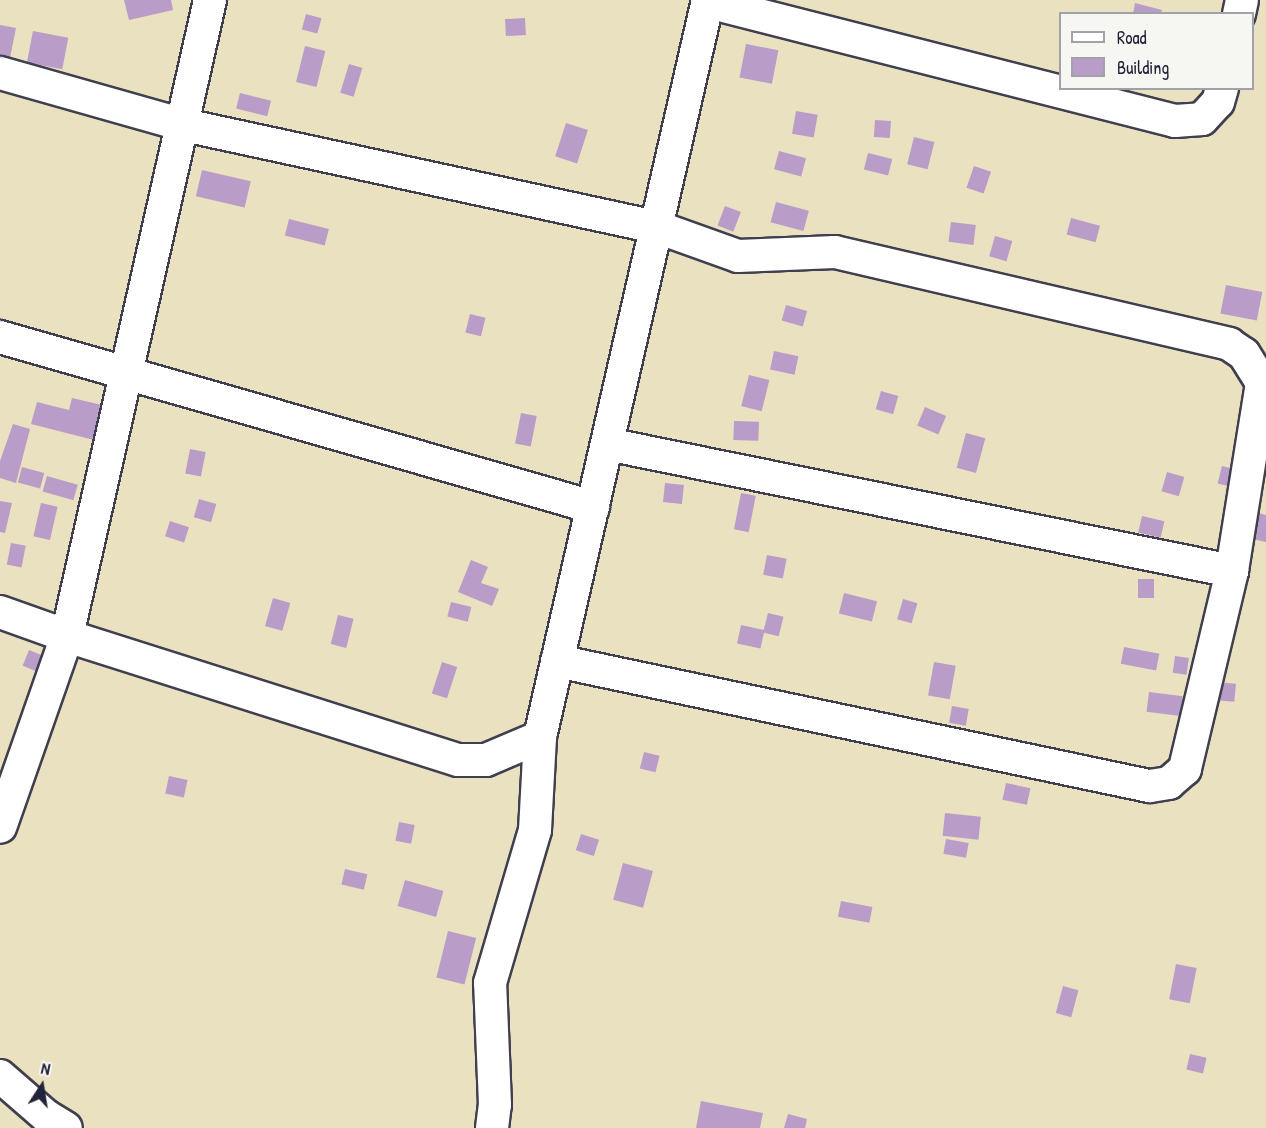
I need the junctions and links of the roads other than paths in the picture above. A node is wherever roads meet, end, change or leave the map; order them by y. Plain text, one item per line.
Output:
1 (210, 0) edge
2 (708, 1) edge
3 (0, 73) edge
4 (1221, 90) edge
5 (184, 125) junction
6 (657, 227) junction
7 (0, 337) edge
8 (128, 371) junction
9 (607, 444) junction
10 (593, 507) junction
11 (1232, 571) junction
12 (0, 612) edge
13 (67, 636) junction
14 (557, 661) junction
15 (540, 737) junction
16 (0, 827) edge
17 (0, 1076) edge
18 (66, 1128) edge
19 (492, 1128) edge

1 - 5 street
2 - 4 street
2 - 6 street
3 - 5 street
5 - 6 street
5 - 8 street
6 - 9 street
6 - 11 street
7 - 8 street
8 - 10 street
8 - 13 street
9 - 10 street
9 - 11 street
10 - 14 street
11 - 14 street
12 - 13 street
13 - 15 street
13 - 16 street
14 - 15 street
15 - 19 street
17 - 18 street

